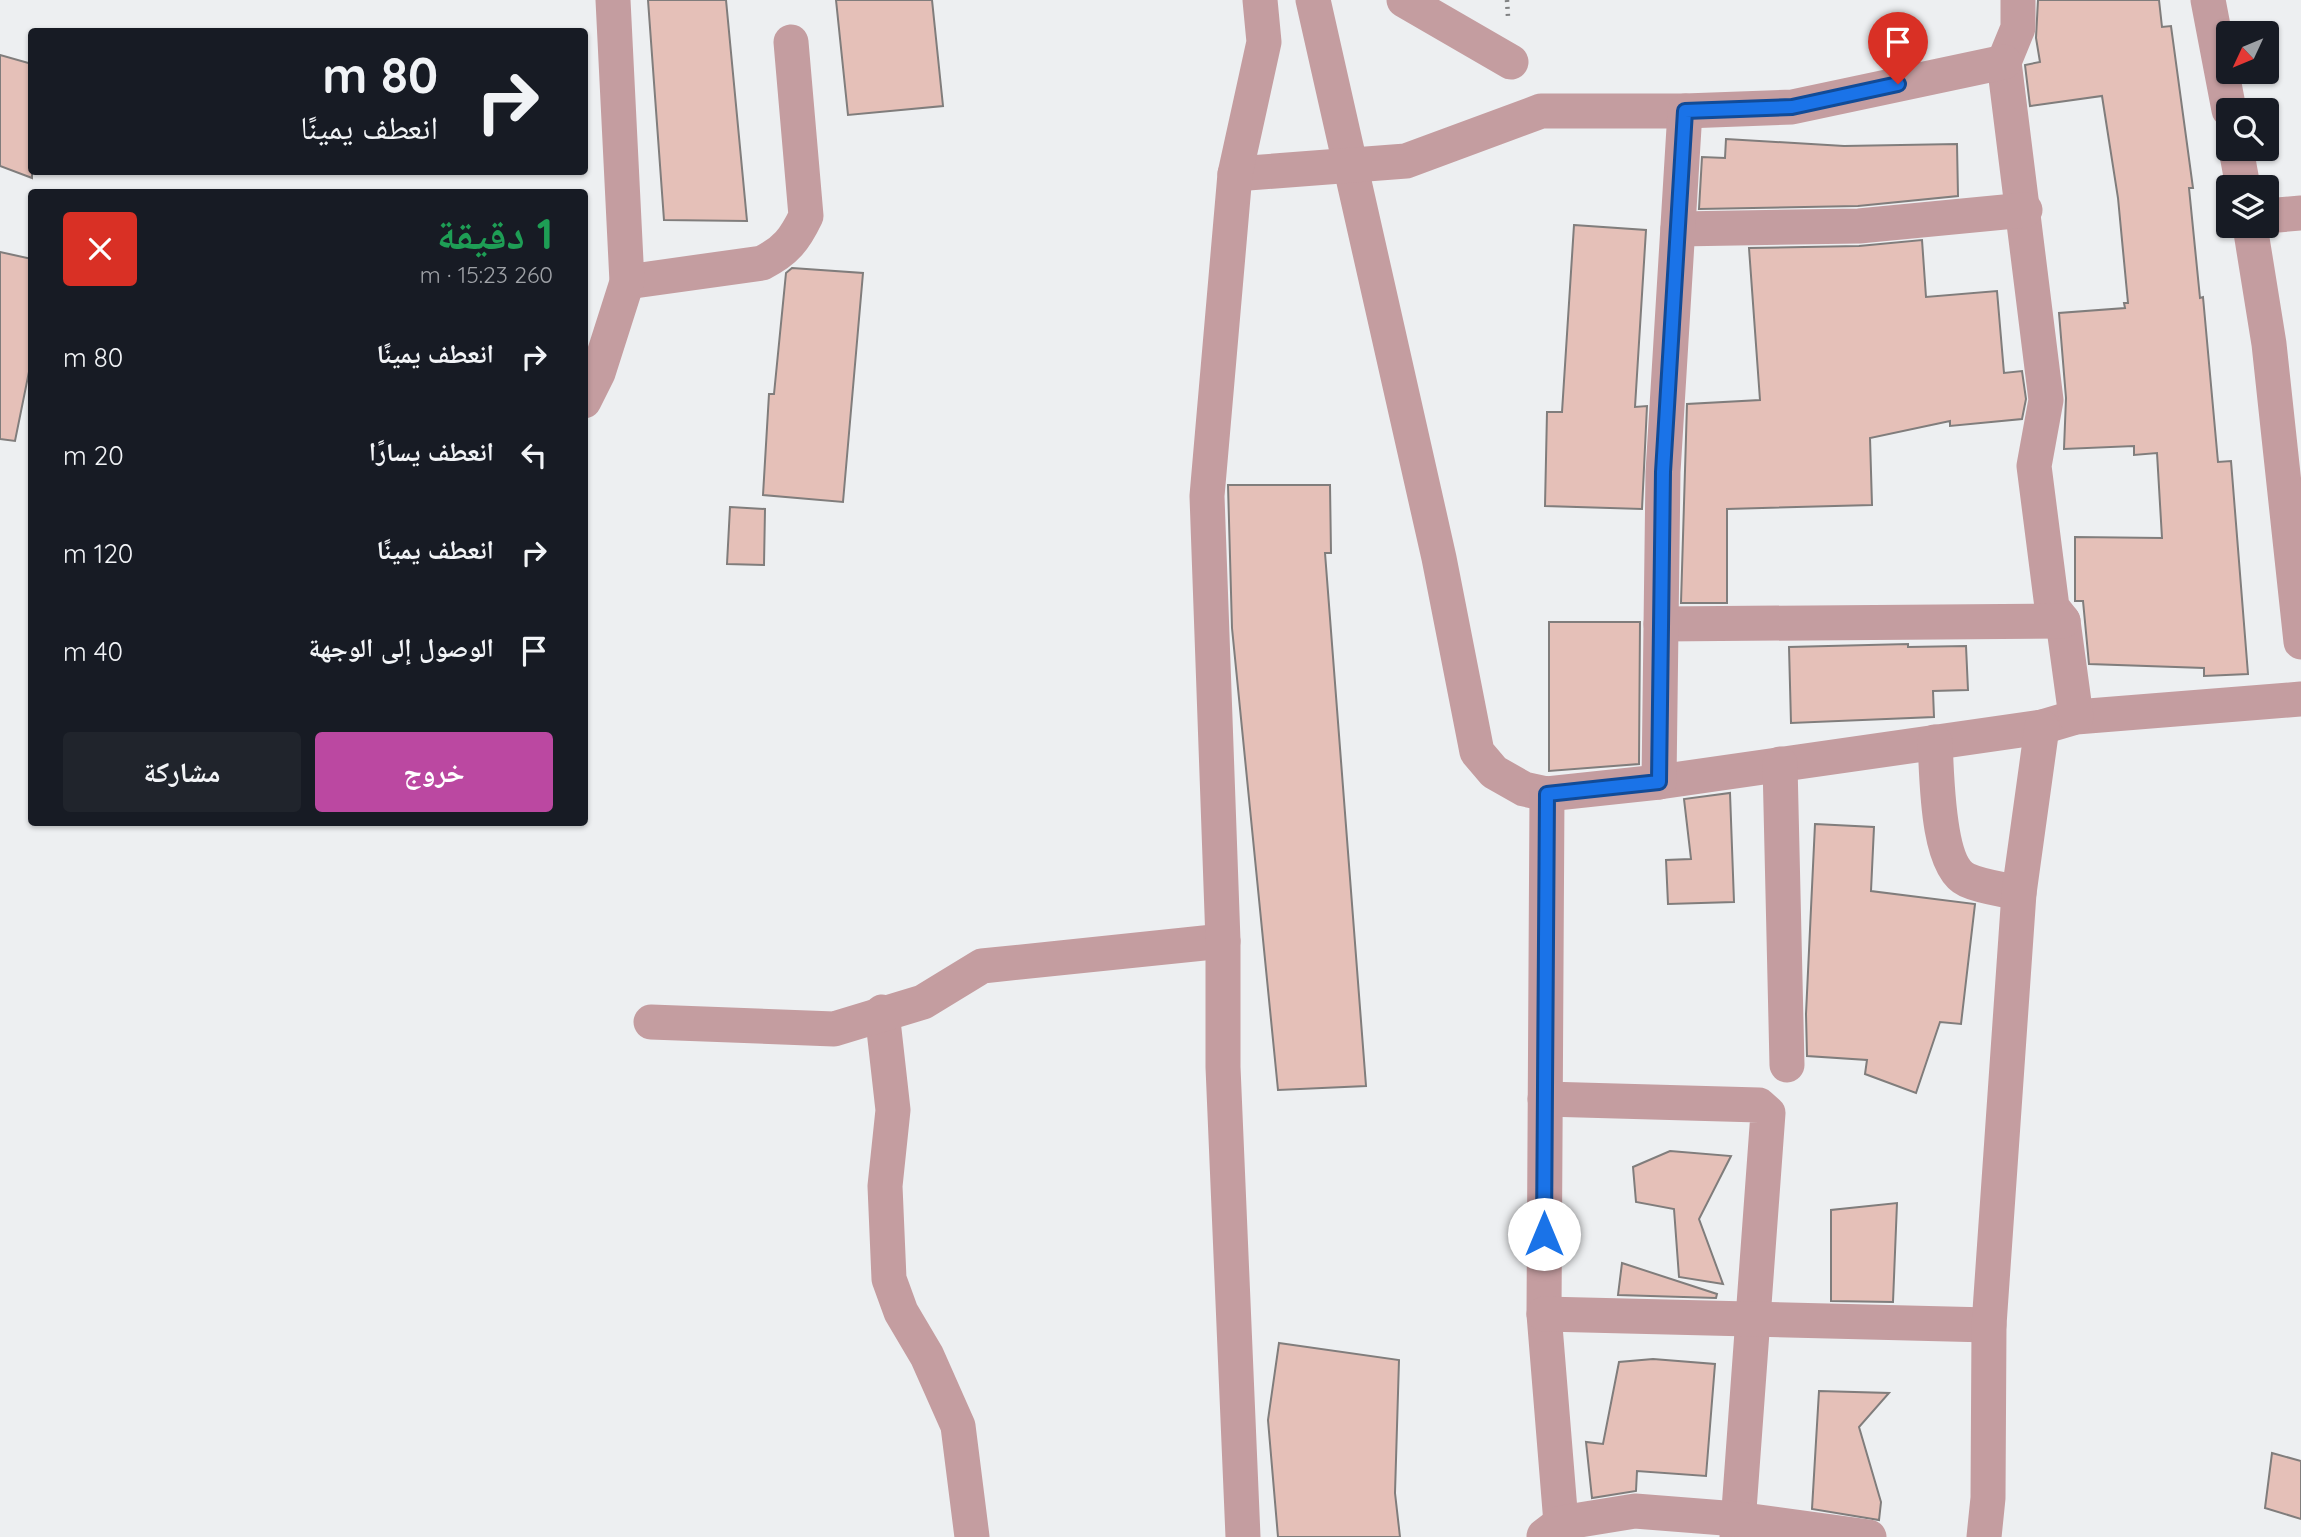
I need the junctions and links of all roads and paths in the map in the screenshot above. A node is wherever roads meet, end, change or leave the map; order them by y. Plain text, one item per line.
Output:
1 (613, 0) edge
2 (1260, 0) edge
3 (1313, 0) edge
4 (1404, 0) edge
5 (2018, 0) edge
6 (2208, 0) edge
7 (791, 42) dead end
8 (1511, 62) dead end
9 (2004, 62) junction
10 (2227, 98) edge
11 (1685, 111) junction
12 (1352, 166) junction
13 (1235, 174) junction
14 (2025, 210) junction
15 (2301, 214) edge
16 (2279, 215) edge
17 (1678, 229) junction
18 (2252, 238) edge
19 (627, 282) junction
20 (588, 393) edge
21 (2063, 621) junction
22 (1661, 624) junction
23 (2301, 642) edge
24 (2301, 699) edge
25 (2076, 717) junction
26 (2042, 727) junction
27 (1935, 742) junction
28 (1780, 764) junction
29 (1659, 782) junction
30 (1547, 794) junction
31 (2019, 893) junction
32 (1223, 941) junction
33 (882, 1012) junction
34 (651, 1022) dead end
35 (1787, 1065) dead end
36 (1545, 1099) junction
37 (1544, 1314) junction
38 (1753, 1318) junction
39 (1989, 1325) junction
40 (1737, 1528) edge
41 (1552, 1530) edge
42 (972, 1537) edge
43 (1243, 1537) edge
44 (1869, 1537) edge
45 (1984, 1537) edge

1 - 19 street
2 - 13 street
3 - 12 street
4 - 8 street
5 - 9 street
6 - 10 street
7 - 19 street
9 - 11 street
9 - 14 street
11 - 12 street
11 - 17 street
12 - 13 street
12 - 30 street
13 - 32 street
14 - 17 street
14 - 21 street
15 - 16 street
17 - 22 street
18 - 23 street
19 - 20 street
21 - 22 street
21 - 25 street
22 - 29 street
24 - 25 street
25 - 26 street
26 - 27 street
26 - 31 street
27 - 28 street
27 - 31 street
28 - 29 street
28 - 35 street
29 - 30 street
30 - 36 street
31 - 39 street
32 - 33 street
32 - 43 street
33 - 34 street
33 - 42 street
36 - 37 street
36 - 38 street
37 - 38 street
37 - 41 street
38 - 39 street
38 - 40 street
39 - 45 street
40 - 41 street
40 - 44 street

